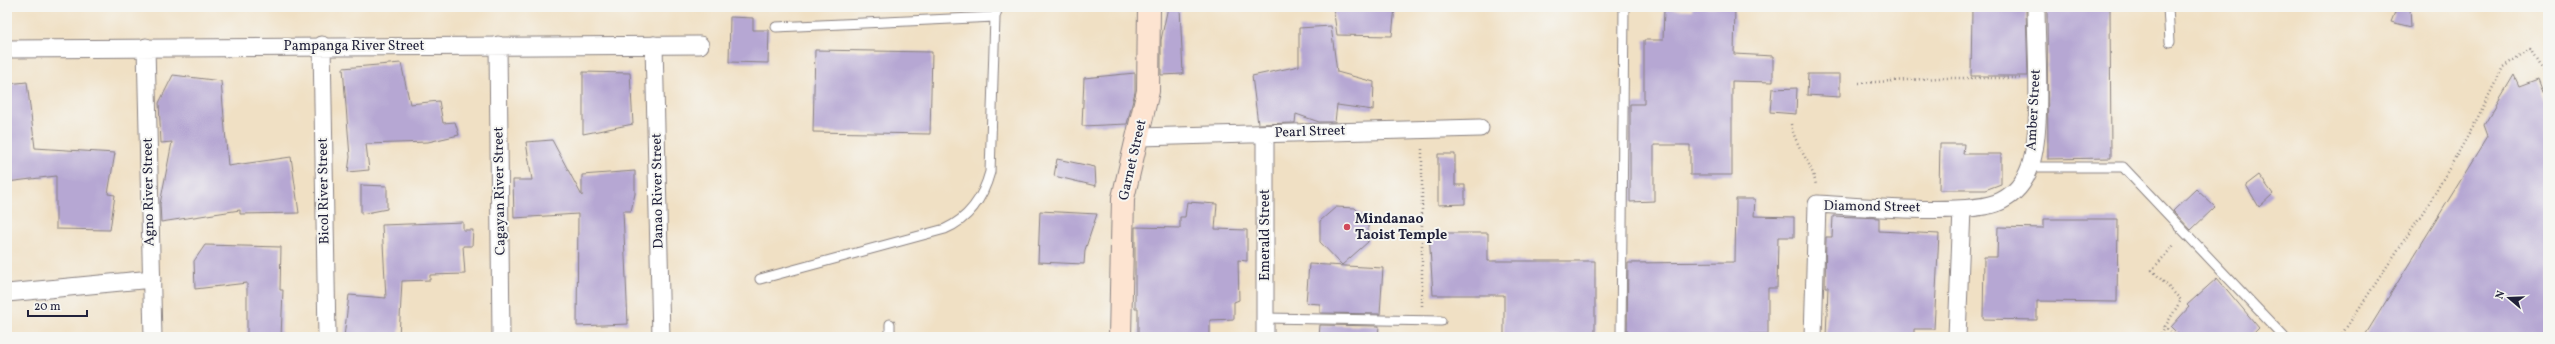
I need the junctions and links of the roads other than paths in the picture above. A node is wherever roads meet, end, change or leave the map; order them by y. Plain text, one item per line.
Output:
1 (998, 7) edge
2 (1149, 7) edge
3 (1624, 7) edge
4 (2036, 7) edge
5 (2168, 7) edge
6 (996, 17) junction
7 (776, 27) dead end
8 (2170, 42) dead end
9 (498, 45) junction
10 (654, 45) junction
11 (700, 45) dead end
12 (322, 46) junction
13 (146, 48) junction
14 (7, 49) edge
15 (1480, 128) dead end
16 (1265, 134) junction
17 (1139, 137) junction
18 (2030, 167) junction
19 (1962, 209) junction
20 (152, 279) junction
21 (760, 279) dead end
22 (7, 293) edge
23 (1265, 318) junction
24 (1441, 321) dead end
25 (890, 324) dead end
26 (153, 337) edge
27 (327, 337) edge
28 (501, 337) edge
29 (661, 337) edge
30 (890, 337) edge
31 (1120, 337) edge
32 (1265, 337) edge
33 (1621, 337) edge
34 (1813, 337) edge
35 (1957, 337) edge
36 (2284, 337) edge

1 - 6 lane
2 - 17 street, Garnet Street
3 - 33 lane
4 - 18 street, Amber Street
5 - 8 lane
6 - 7 lane
6 - 21 lane
9 - 10 street, Pampanga River Street
9 - 12 street, Pampanga River Street
9 - 28 street, Cagayan River Street
10 - 11 street, Pampanga River Street
10 - 29 street, Danao River Street
12 - 13 street, Pampanga River Street
12 - 27 street, Bicol River Street
13 - 14 street, Pampanga River Street
13 - 20 street, Agno River Street
15 - 16 street, Pearl Street
16 - 17 street, Pearl Street
16 - 23 street, Emerald Street
17 - 31 street, Garnet Street
18 - 19 street, Amber Street
18 - 36 lane
19 - 34 street, Diamond Street
19 - 35 street
20 - 22 street
20 - 26 street, Agno River Street
23 - 24 lane
23 - 32 street, Emerald Street
25 - 30 lane

